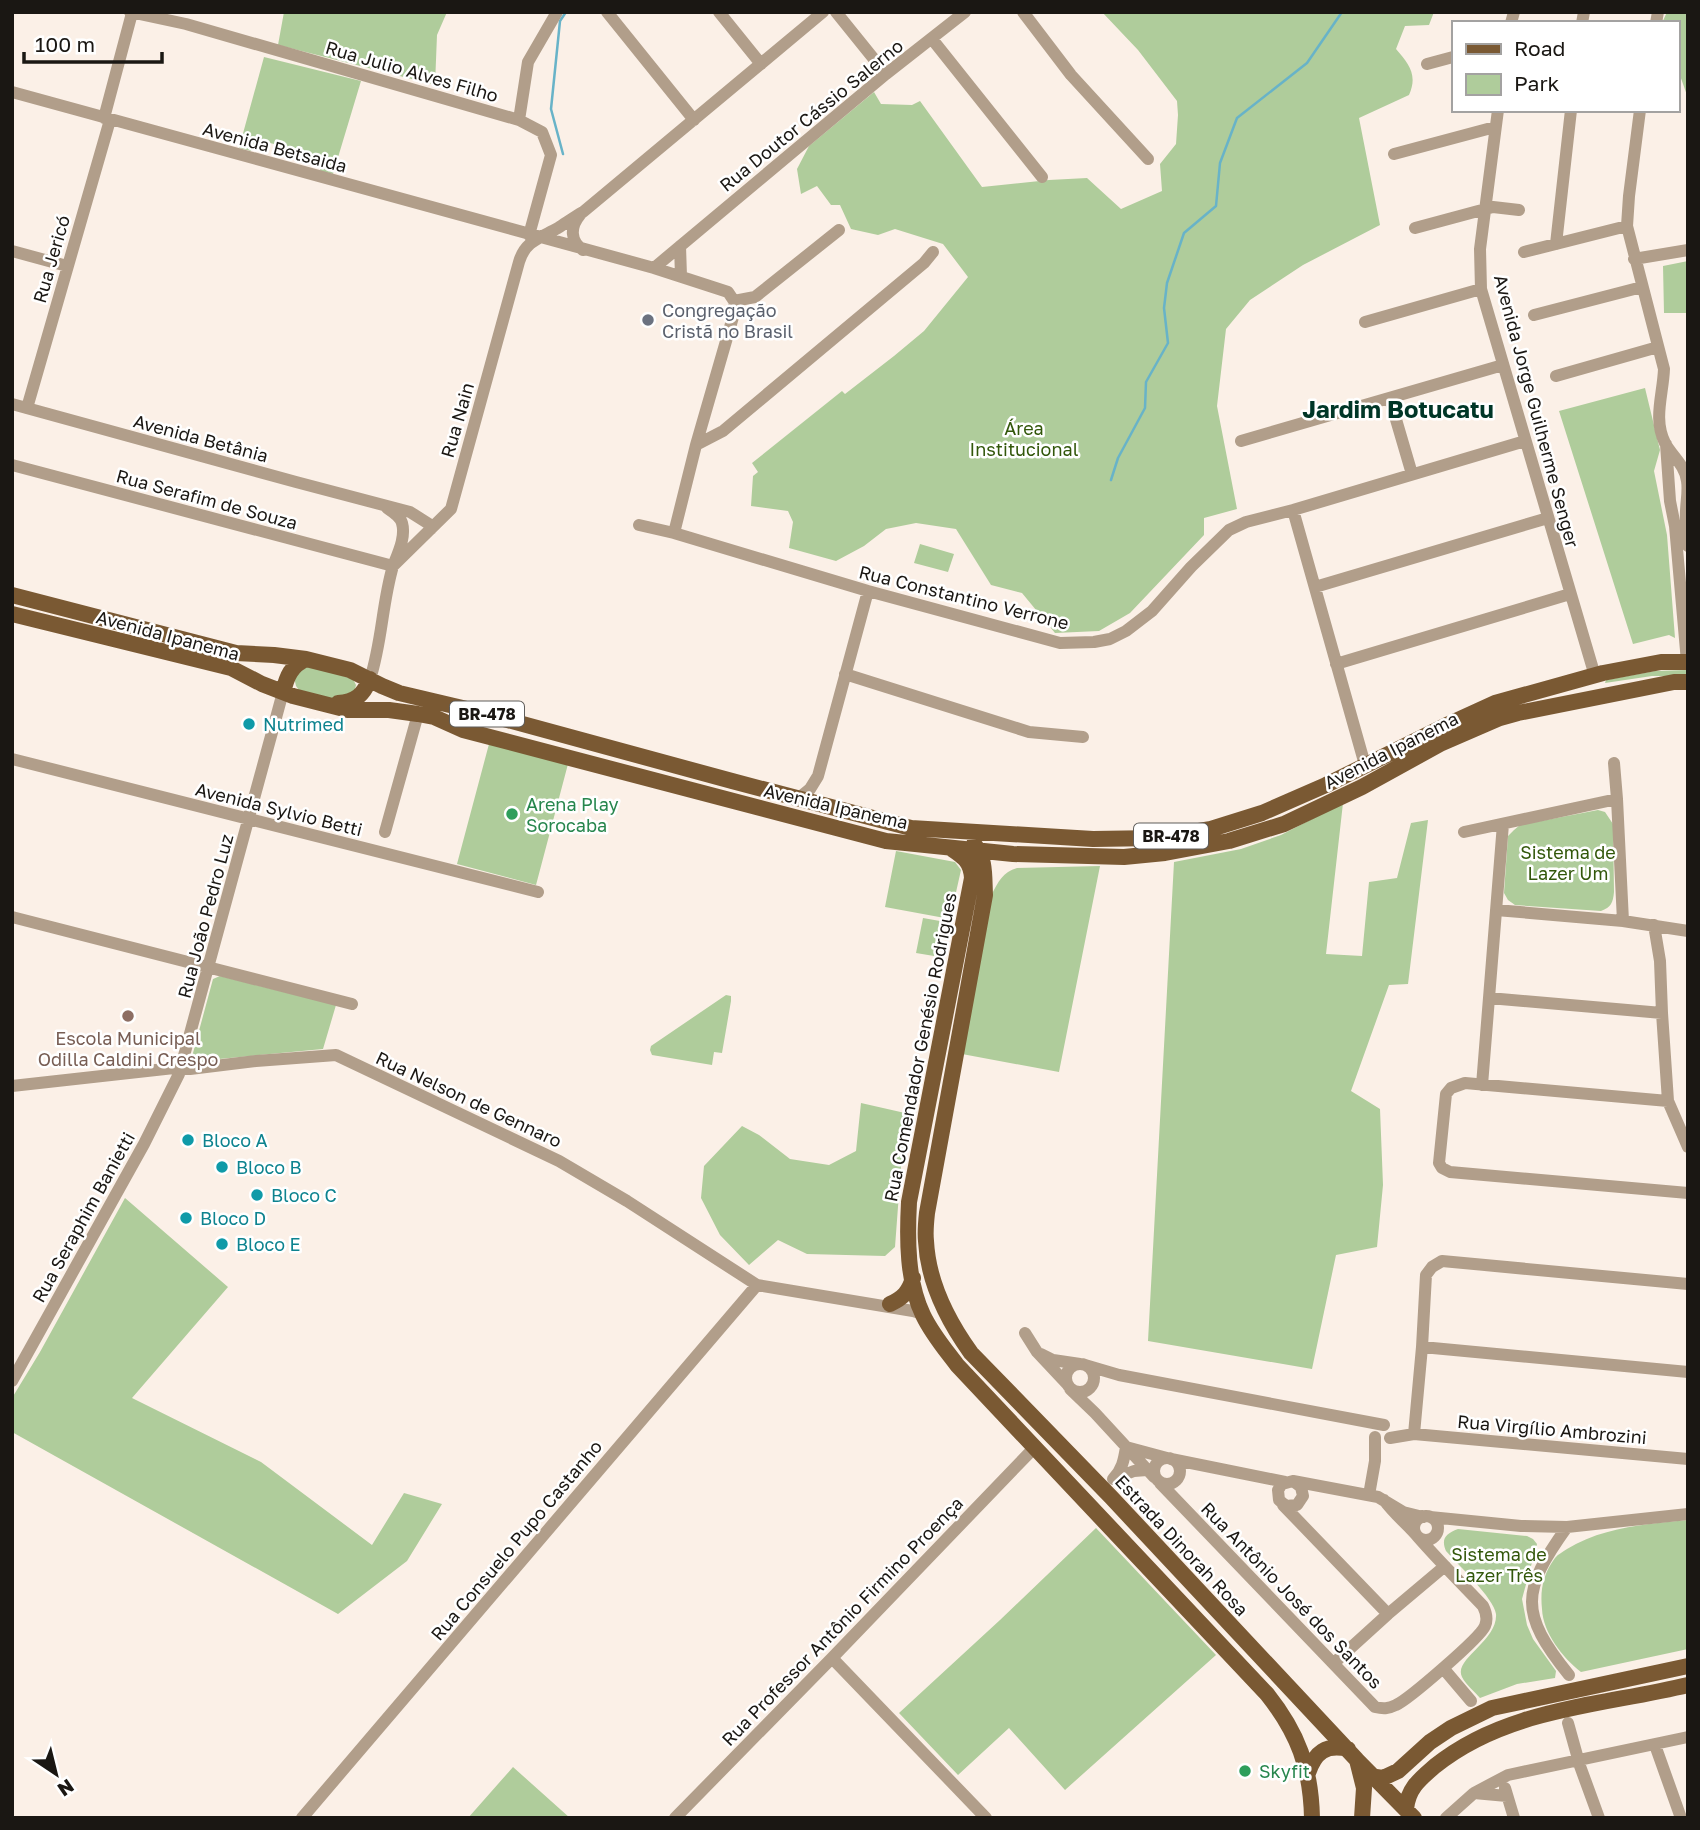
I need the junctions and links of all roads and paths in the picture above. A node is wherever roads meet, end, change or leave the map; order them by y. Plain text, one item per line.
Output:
1 (557, 12) edge
2 (607, 12) edge
3 (719, 12) edge
4 (823, 12) edge
5 (836, 12) edge
6 (965, 12) edge
7 (1023, 12) edge
8 (131, 13) edge
9 (932, 39) junction
10 (1452, 57) edge
11 (761, 64) junction
12 (1427, 64) dead end
13 (886, 74) junction
14 (12, 92) edge
15 (1498, 112) edge
16 (1571, 112) edge
17 (1640, 112) edge
18 (107, 119) junction
19 (519, 120) junction
20 (694, 120) junction
21 (1496, 127) junction
22 (542, 132) joint
23 (1394, 154) dead end
24 (1148, 159) dead end
25 (1042, 177) dead end
26 (1486, 209) junction
27 (1519, 210) dead end
28 (583, 212) junction
29 (1627, 226) junction
30 (1415, 228) dead end
31 (509, 229) junction
32 (839, 230) dead end
33 (533, 236) junction
34 (563, 240) junction
35 (1556, 244) junction
36 (680, 246) junction
37 (1688, 250) edge
38 (12, 251) edge
39 (933, 252) dead end
40 (1524, 252) dead end
41 (520, 259) junction
42 (1634, 259) junction
43 (67, 266) junction
44 (654, 268) junction
45 (681, 276) junction
46 (1642, 288) junction
47 (1482, 289) junction
48 (734, 300) junction
49 (1534, 315) dead end
50 (1365, 322) dead end
51 (1658, 347) junction
52 (1503, 365) junction
53 (1556, 376) dead end
54 (1390, 399) junction
55 (12, 404) edge
56 (27, 408) junction
57 (1241, 441) dead end
58 (1525, 441) junction
59 (1666, 444) junction
60 (696, 445) junction
61 (12, 465) edge
62 (1412, 474) junction
63 (381, 504) junction
64 (451, 509) junction
65 (1293, 510) junction
66 (410, 512) junction
67 (1548, 518) junction
68 (639, 525) dead end
69 (427, 532) junction
70 (674, 533) junction
71 (1688, 546) edge
72 (393, 566) junction
73 (1315, 587) junction
74 (868, 591) junction
75 (1570, 594) junction
76 (12, 595) edge
77 (12, 614) edge
78 (306, 659) junction
79 (1687, 662) edge
80 (1336, 664) junction
81 (845, 674) junction
82 (1595, 676) junction
83 (370, 680) junction
84 (1688, 682) edge
85 (283, 692) junction
86 (305, 699) junction
87 (1518, 713) junction
88 (418, 714) junction
89 (1083, 737) dead end
90 (12, 759) edge
91 (1614, 763) dead end
92 (1365, 765) junction
93 (1404, 765) junction
94 (818, 776) junction
95 (799, 798) junction
96 (1617, 799) junction
97 (825, 805) junction
98 (250, 819) junction
99 (1503, 824) junction
100 (385, 832) dead end
101 (963, 832) junction
102 (1464, 832) dead end
103 (952, 849) junction
104 (980, 851) junction
105 (1013, 854) junction
106 (538, 892) dead end
107 (985, 895) junction
108 (1496, 910) junction
109 (12, 916) edge
110 (1623, 921) junction
111 (1654, 925) junction
112 (1670, 927) junction
113 (1688, 931) edge
114 (1660, 961) junction
115 (209, 967) junction
116 (1489, 998) junction
117 (352, 1004) dead end
118 (1662, 1013) junction
119 (181, 1068) junction
120 (1482, 1085) junction
121 (12, 1086) edge
122 (1668, 1101) junction
123 (1688, 1147) edge
124 (1687, 1189) edge
125 (913, 1278) junction
126 (1688, 1284) edge
127 (757, 1285) junction
128 (936, 1288) joint
129 (884, 1305) junction
130 (920, 1308) junction
131 (953, 1327) junction
132 (1025, 1333) dead end
133 (1422, 1347) junction
134 (1037, 1352) junction
135 (1082, 1365) junction
136 (1688, 1372) edge
137 (1119, 1375) junction
138 (12, 1381) edge
139 (1093, 1384) junction
140 (1069, 1387) junction
141 (1095, 1413) junction
142 (1383, 1433) junction
143 (1414, 1434) junction
144 (1126, 1447) junction
145 (1034, 1448) junction
146 (1169, 1458) junction
147 (1688, 1459) edge
148 (1209, 1465) junction
149 (1249, 1473) junction
150 (1154, 1476) junction
151 (1177, 1478) junction
152 (1289, 1481) junction
153 (1337, 1489) junction
154 (1369, 1495) junction
155 (1301, 1500) junction
156 (1384, 1500) junction
157 (1281, 1502) junction
158 (1186, 1510) junction
159 (1688, 1514) edge
160 (1427, 1517) junction
161 (1464, 1521) junction
162 (1521, 1526) junction
163 (1567, 1527) junction
164 (1309, 1532) junction
165 (1437, 1532) junction
166 (1418, 1537) junction
167 (1551, 1550) junction
168 (1444, 1564) junction
169 (1388, 1614) junction
170 (832, 1658) junction
171 (1334, 1663) junction
172 (1688, 1666) edge
173 (1443, 1668) junction
174 (1569, 1675) dead end
175 (1688, 1685) edge
176 (1565, 1692) junction
177 (1471, 1702) dead end
178 (1568, 1716) junction
179 (1688, 1737) edge
180 (1655, 1745) junction
181 (1353, 1754) junction
182 (1578, 1759) junction
183 (1308, 1773) junction
184 (1507, 1774) junction
185 (1376, 1777) junction
186 (1474, 1793) junction
187 (1507, 1796) junction
188 (1410, 1813) edge
189 (302, 1818) edge
190 (675, 1818) edge
191 (986, 1818) edge
192 (1312, 1818) edge
193 (1362, 1818) edge
194 (1446, 1818) edge
195 (1514, 1818) edge
196 (1599, 1818) edge
197 (1681, 1818) edge

1 - 19 street
2 - 20 street
3 - 11 street
4 - 11 street
5 - 13 street
6 - 9 street, Rua Doutor Cássio Salerno
7 - 24 street
8 - 18 street, Rua Jericó
8 - 19 street, Rua Julio Alves Filho
9 - 13 street, Rua Doutor Cássio Salerno
9 - 25 street
10 - 12 street
11 - 20 street
13 - 36 street, Rua Doutor Cássio Salerno
14 - 18 street, Avenida Betsaida
15 - 21 street, Avenida Jorge Guilherme Senger
16 - 35 street
17 - 29 street
18 - 31 street, Avenida Betsaida
18 - 43 street, Rua Jericó
19 - 22 street, Rua Julio Alves Filho
20 - 28 street
21 - 23 street
21 - 26 street, Avenida Jorge Guilherme Senger
22 - 33 street, Rua Nain
26 - 27 street
26 - 30 street
26 - 47 street, Avenida Jorge Guilherme Senger
28 - 33 street
28 - 34 street
29 - 35 street
29 - 42 street
31 - 33 street, Avenida Betsaida
31 - 41 street
32 - 48 street
33 - 34 street, Avenida Betsaida
33 - 41 street, Rua Nain
34 - 41 street
34 - 44 street, Avenida Betsaida
35 - 40 street
36 - 44 street, Rua Doutor Cássio Salerno
36 - 45 street
37 - 42 street
38 - 43 street
39 - 60 street
41 - 64 street, Rua Nain
42 - 46 street
43 - 56 street, Rua Jericó
44 - 45 street, Avenida Betsaida
45 - 48 street, Avenida Betsaida
46 - 49 street
46 - 51 street
47 - 50 street
47 - 52 street, Avenida Jorge Guilherme Senger
48 - 60 street
51 - 53 street
51 - 59 street
52 - 54 street
52 - 58 street, Avenida Jorge Guilherme Senger
54 - 57 street
54 - 62 street
55 - 56 street, Avenida Betânia
56 - 63 street, Avenida Betânia
58 - 62 street, Rua Constantino Verrone
58 - 67 street, Avenida Jorge Guilherme Senger
59 - 71 street
59 - 79 street
60 - 70 street
61 - 72 street, Rua Serafim de Souza
62 - 65 street, Rua Constantino Verrone
63 - 66 street, Avenida Betânia
63 - 69 street, Avenida Betânia
63 - 72 street
64 - 66 street, Avenida Betânia
64 - 69 street
65 - 73 street
65 - 74 street, Rua Constantino Verrone
66 - 69 street, Avenida Betânia
67 - 73 street
67 - 75 street, Avenida Jorge Guilherme Senger
68 - 70 street, Rua Constantino Verrone
69 - 72 street
70 - 74 street, Rua Constantino Verrone
72 - 83 street
73 - 80 street
74 - 81 street
75 - 80 street
75 - 82 street, Avenida Jorge Guilherme Senger
76 - 78 main road, Avenida Ipanema / BR-478
77 - 85 main road, Avenida Ipanema / BR-478
78 - 83 main road, Avenida Ipanema / BR-478
78 - 85 main road
79 - 82 main road, Avenida Ipanema / BR-478
80 - 92 street
81 - 89 street
81 - 94 street
82 - 87 main road
82 - 92 main road, Avenida Ipanema / BR-478
83 - 86 main road
83 - 95 main road, Avenida Ipanema / BR-478
84 - 87 main road, Avenida Ipanema / BR-478
85 - 86 main road, Avenida Ipanema / BR-478
85 - 98 street, Rua João Pedro Luz
86 - 88 main road, Avenida Ipanema / BR-478
87 - 93 main road, Avenida Ipanema / BR-478
88 - 100 street
88 - 103 main road, Avenida Ipanema / BR-478
90 - 98 street, Avenida Sylvio Betti
91 - 96 street
92 - 93 main road
92 - 101 main road, Avenida Ipanema / BR-478
93 - 105 main road, Avenida Ipanema / BR-478
94 - 95 street
94 - 97 street
95 - 97 main road, Avenida Ipanema / BR-478
96 - 99 street
96 - 110 street
97 - 101 main road, Avenida Ipanema / BR-478
98 - 106 street, Avenida Sylvio Betti
98 - 115 street, Rua João Pedro Luz
99 - 102 street
99 - 108 street
101 - 104 main road
103 - 104 main road, Avenida Ipanema / BR-478
103 - 125 main road, Rua Comendador Genésio Rodrigues
104 - 105 main road, Avenida Ipanema / BR-478
104 - 107 main road, Rua Comendador Genésio Rodrigues
105 - 107 main road
107 - 128 main road, Rua Comendador Genésio Rodrigues
108 - 110 street
108 - 116 street
109 - 115 street
110 - 111 street
111 - 112 street
111 - 114 street
112 - 113 street
112 - 114 street
114 - 118 street
115 - 117 street
115 - 119 street, Rua João Pedro Luz
116 - 118 street
116 - 120 street
118 - 122 street
119 - 121 street, Rua Nelson de Gennaro
119 - 127 street, Rua Nelson de Gennaro
119 - 138 street, Rua Seraphim Banietti
120 - 122 street
120 - 124 street
122 - 123 street
125 - 129 main road
125 - 130 main road, Rua Comendador Genésio Rodrigues
126 - 133 street
127 - 129 street, Rua Nelson de Gennaro
127 - 189 street, Rua Consuelo Pupo Castanho
128 - 131 main road, Estrada Dinorah Rosa
129 - 130 street, Rua Nelson de Gennaro
130 - 131 main road
130 - 145 main road
131 - 181 main road, Estrada Dinorah Rosa
132 - 134 street, Rua Antônio José dos Santos
133 - 136 street
133 - 143 street
134 - 135 street
134 - 140 street, Rua Antônio José dos Santos
135 - 137 street, Rua Virgílio Ambrozini
135 - 139 street
135 - 140 street
137 - 139 street, Rua Virgílio Ambrozini
137 - 142 street, Rua Virgílio Ambrozini
139 - 140 street
139 - 141 street
140 - 141 street, Rua Antônio José dos Santos
141 - 144 street, Rua Antônio José dos Santos
142 - 143 street, Rua Virgílio Ambrozini
142 - 154 street
143 - 147 street, Rua Virgílio Ambrozini
144 - 146 street
144 - 150 street, Rua Antônio José dos Santos
144 - 150 street
145 - 170 street, Rua Professor Antônio Firmino Proença
145 - 183 main road
146 - 148 street
146 - 150 street
146 - 151 street
148 - 149 street
148 - 151 street
149 - 152 street
149 - 157 street
150 - 151 street
150 - 158 street, Rua Antônio José dos Santos
151 - 158 street, Rua Antônio José dos Santos
152 - 153 street
152 - 155 street
152 - 157 street
153 - 154 street
153 - 155 street
154 - 156 street
155 - 157 street
155 - 164 street
156 - 160 street
156 - 166 street
157 - 164 street
158 - 171 street, Rua Antônio José dos Santos
159 - 163 street
160 - 161 street
160 - 165 street
160 - 166 street
161 - 162 street
161 - 165 street
162 - 163 street
162 - 167 street
163 - 167 street
164 - 169 street
165 - 166 street
165 - 168 street
166 - 168 street
167 - 174 street
168 - 169 street
168 - 173 street
169 - 171 street
170 - 190 street, Rua Professor Antônio Firmino Proença
170 - 191 street
171 - 173 street, Rua Antônio José dos Santos
172 - 176 main road
173 - 177 street
175 - 178 main road
176 - 178 main road
176 - 185 main road
178 - 182 street
178 - 188 main road
179 - 180 street
180 - 182 street
180 - 197 street
181 - 183 main road
181 - 185 main road, Estrada Dinorah Rosa
181 - 193 main road
182 - 184 street
182 - 196 street
183 - 192 main road
184 - 186 street
184 - 187 street
185 - 188 main road, Estrada Dinorah Rosa
186 - 187 street
186 - 194 street
187 - 195 street

